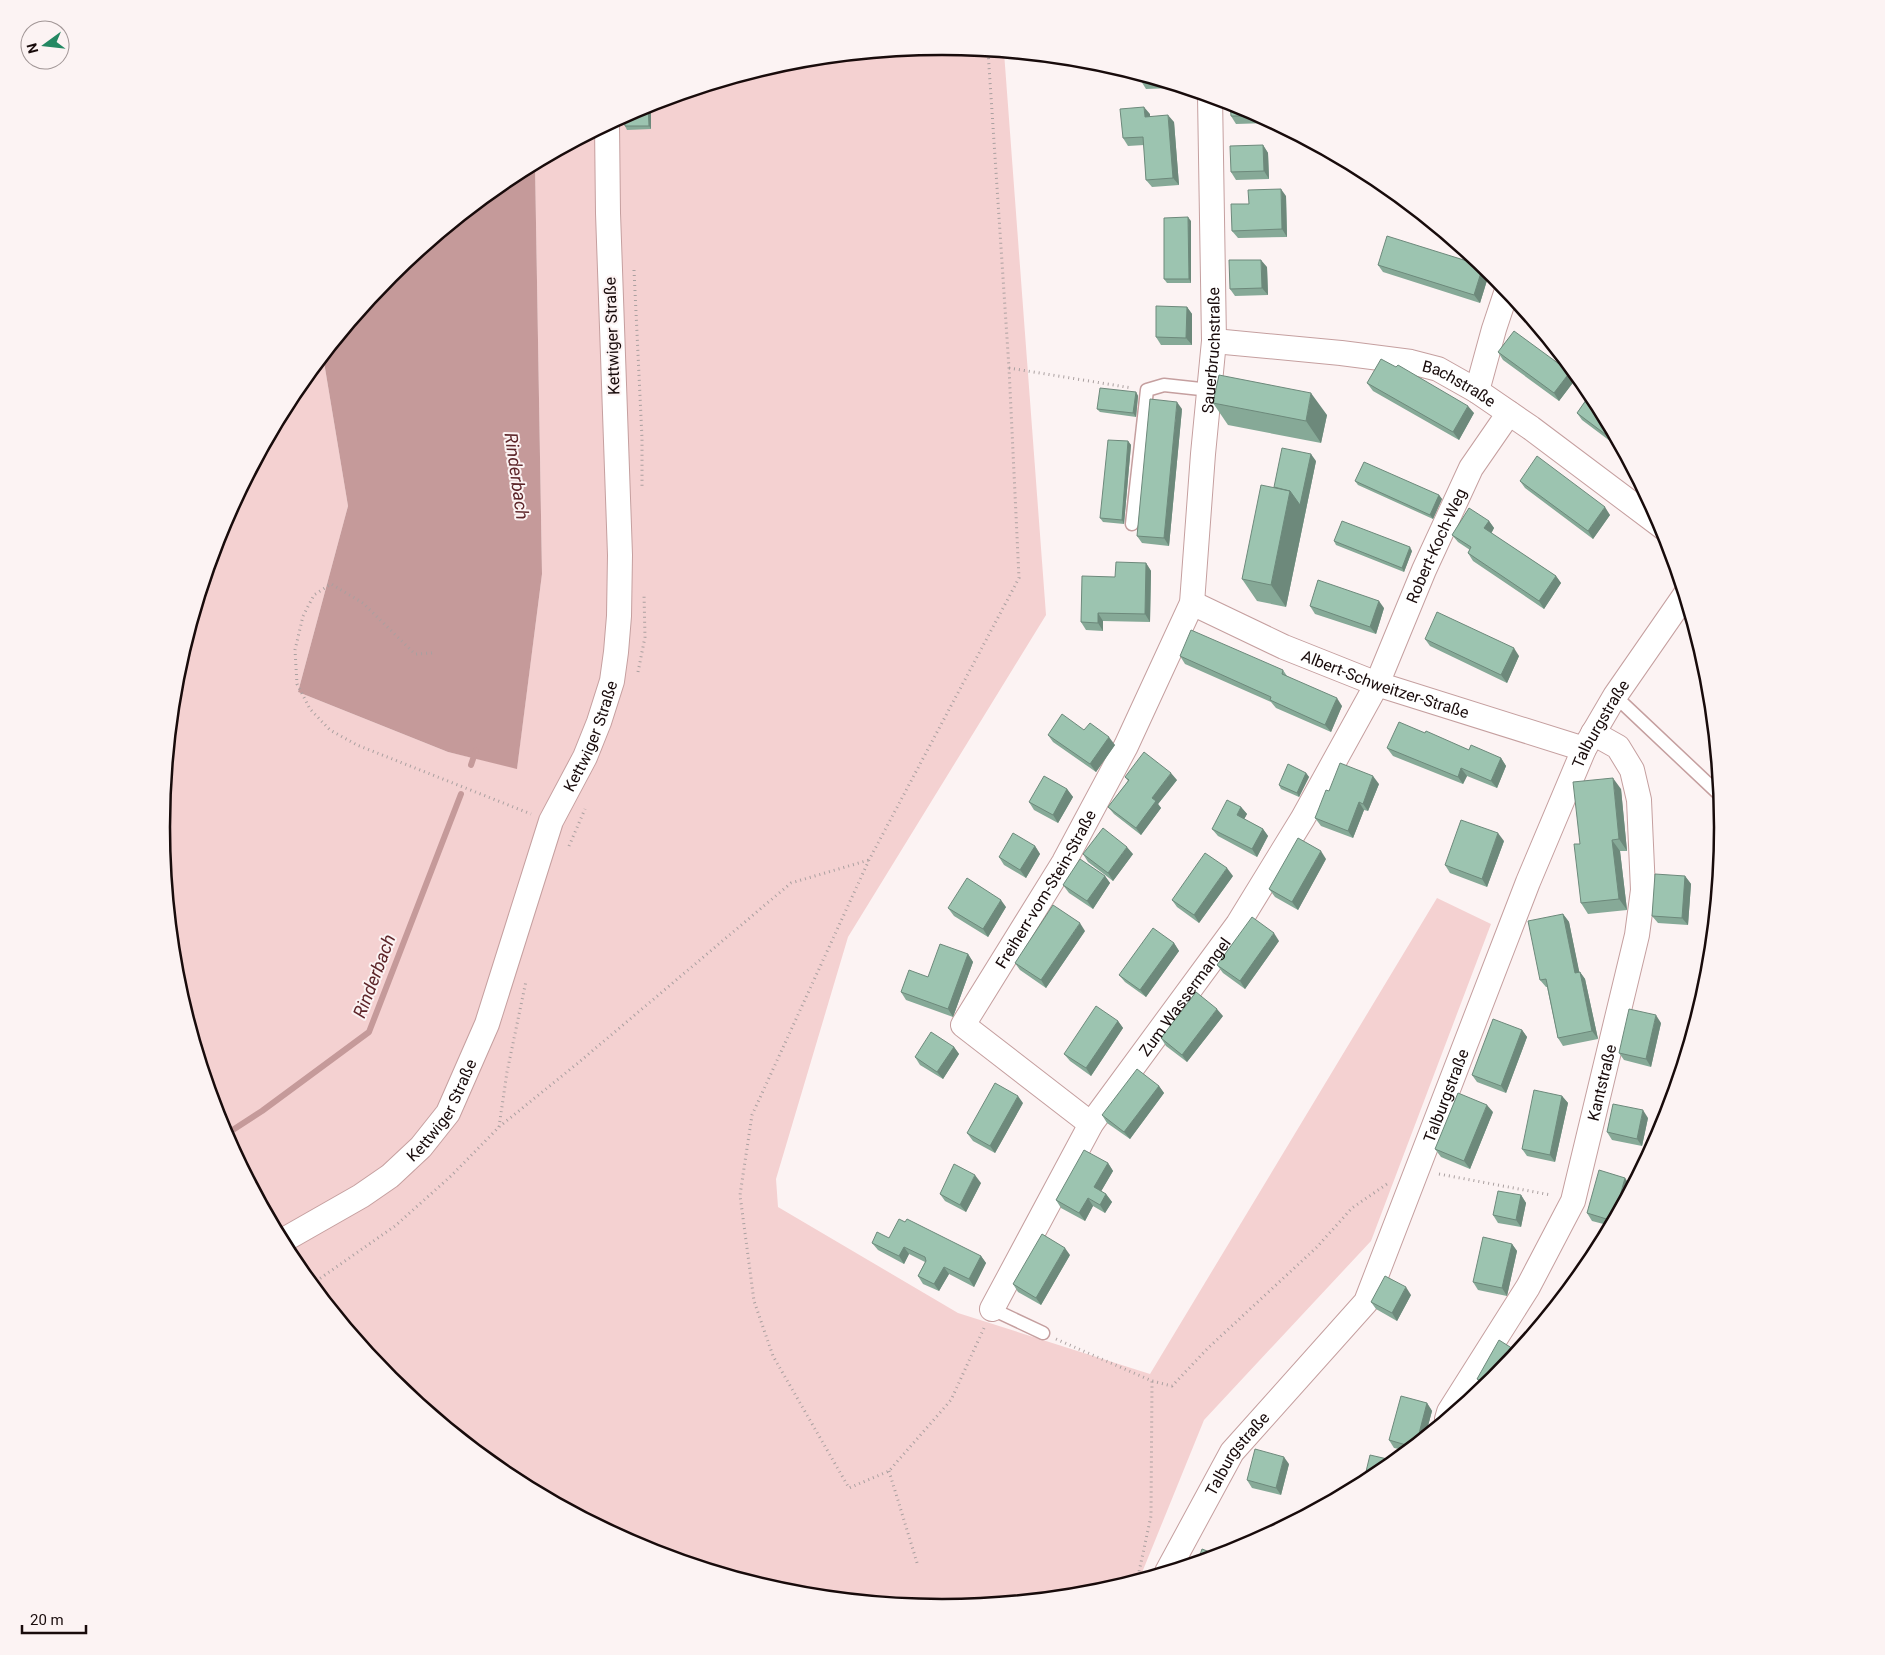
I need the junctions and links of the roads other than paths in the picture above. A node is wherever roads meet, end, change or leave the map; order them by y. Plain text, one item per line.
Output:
1 (1210, 103) edge
2 (606, 133) edge
3 (1504, 298) edge
4 (1214, 341) junction
5 (1210, 390) junction
6 (1477, 391) junction
7 (1508, 413) junction
8 (1649, 517) edge
9 (1132, 524) dead end
10 (1680, 600) edge
11 (1192, 602) junction
12 (1376, 684) junction
13 (1614, 696) junction
14 (1589, 741) junction
15 (1713, 789) edge
16 (1091, 1124) junction
17 (288, 1238) edge
18 (992, 1309) joint
19 (1043, 1333) road end
20 (1451, 1409) edge
21 (1171, 1565) edge

1 - 4 street, Sauerbruchstraße
2 - 17 street, Kettwiger Straße
3 - 6 street
4 - 5 street, Sauerbruchstraße
4 - 6 street, Bachstraße
5 - 9 lane
5 - 11 street, Sauerbruchstraße
6 - 7 street, Bachstraße
7 - 8 street, Bachstraße
7 - 12 street, Robert-Koch-Weg
10 - 13 street, Talburgstraße
11 - 12 street, Albert-Schweitzer-Straße
11 - 16 street, Freiherr-vom-Stein-Straße
12 - 14 street, Albert-Schweitzer-Straße
12 - 16 street, Zum Wassermangel
13 - 14 street, Talburgstraße
13 - 15 lane
14 - 20 street, Kantstraße
14 - 21 street, Talburgstraße
16 - 18 street, Zum Wassermangel
18 - 19 lane

